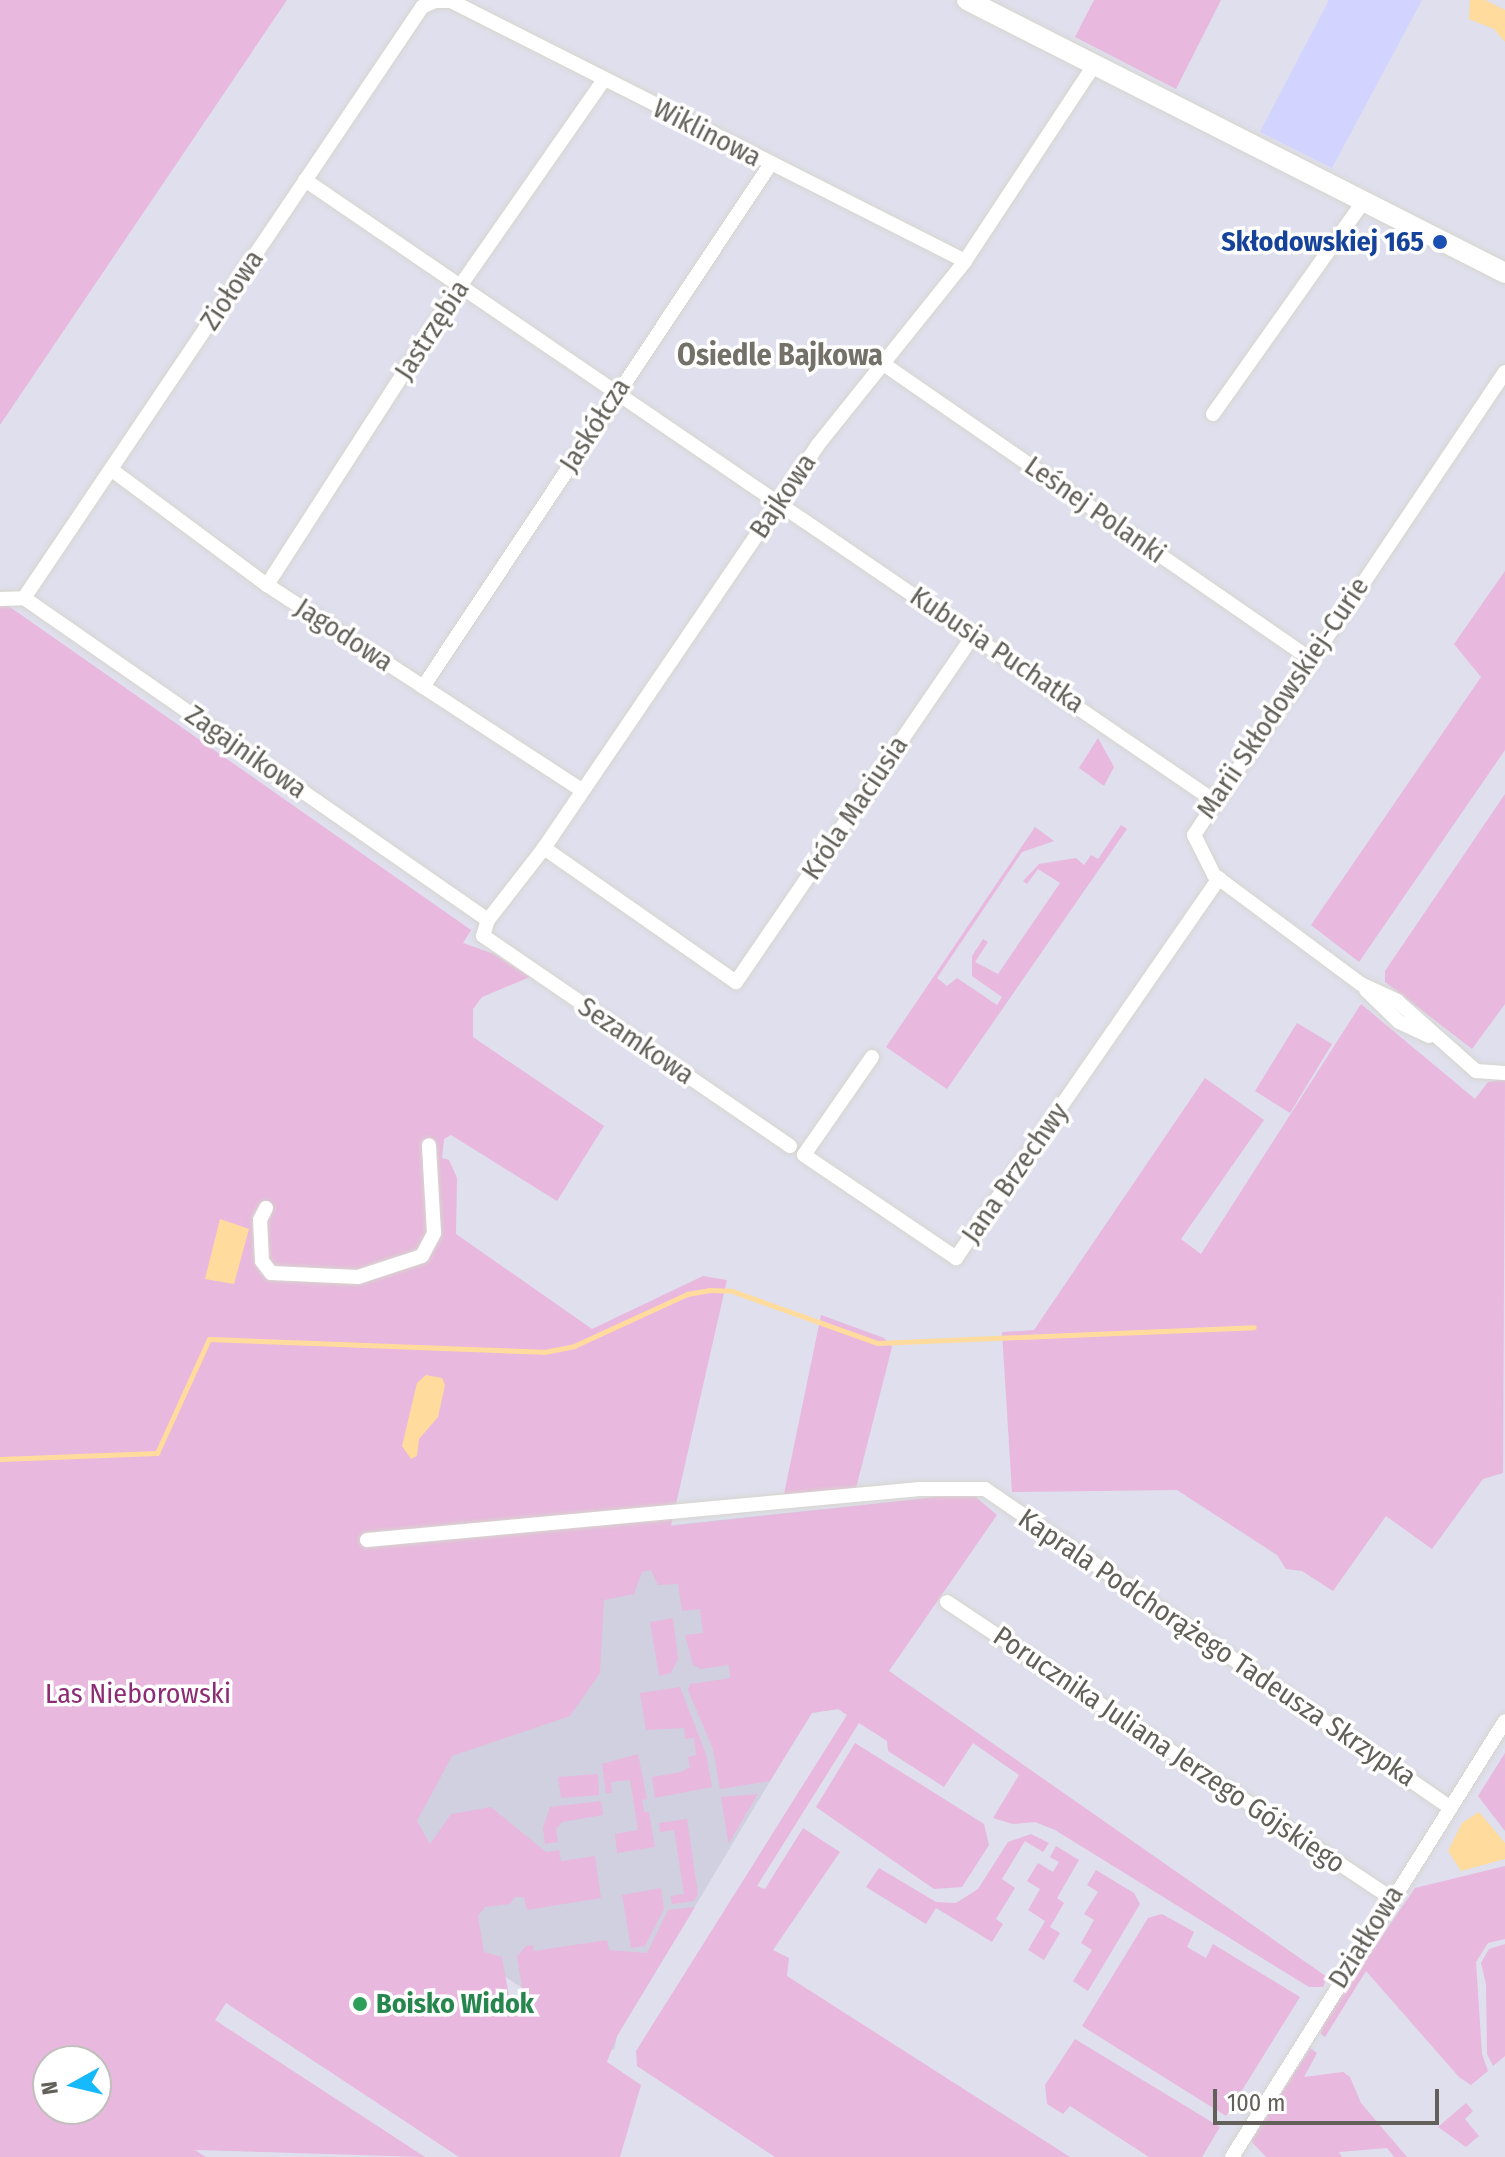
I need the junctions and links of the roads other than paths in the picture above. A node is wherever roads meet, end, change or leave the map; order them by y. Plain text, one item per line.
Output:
1 (967, 0) edge
2 (451, 1) edge
3 (1095, 64) junction
4 (604, 80) junction
5 (770, 165) junction
6 (305, 180) junction
7 (1364, 201) junction
8 (965, 261) junction
9 (1505, 273) edge
10 (458, 289) junction
11 (882, 363) junction
12 (1505, 372) edge
13 (617, 393) junction
14 (1213, 414) dead end
15 (112, 470) junction
16 (778, 502) junction
17 (267, 585) junction
18 (24, 598) junction
19 (0, 599) edge
20 (974, 635) junction
21 (1309, 658) junction
22 (423, 687) junction
23 (582, 790) junction
24 (1213, 800) junction
25 (544, 848) junction
26 (1219, 878) junction
27 (488, 920) junction
28 (483, 936) joint
29 (872, 1057) dead end
30 (1505, 1073) edge
31 (429, 1145) dead end
32 (790, 1146) dead end
33 (266, 1208) dead end
34 (367, 1540) dead end
35 (947, 1602) dead end
36 (1505, 1721) edge
37 (1448, 1806) junction
38 (1391, 1898) junction
39 (1232, 2157) edge

1 - 3 street
2 - 4 street, Wiklinowa
2 - 6 street, Ziołowa
3 - 7 street
3 - 8 street, Bajkowa
4 - 5 street, Wiklinowa
4 - 10 street, Jastrzębia
5 - 8 street, Wiklinowa
5 - 13 street, Jaskółcza
6 - 10 street, Kubusia Puchatka
6 - 15 street, Ziołowa
7 - 9 street
7 - 14 street
8 - 11 street, Bajkowa
10 - 13 street, Kubusia Puchatka
10 - 17 street, Jastrzębia
11 - 16 street, Bajkowa
11 - 21 street, Leśnej Polanki
12 - 21 street, Marii Skłodowskiej-Curie
13 - 16 street, Kubusia Puchatka
13 - 22 street, Jaskółcza
15 - 17 street, Jagodowa
15 - 18 street, Ziołowa
16 - 20 street, Kubusia Puchatka
16 - 23 street, Bajkowa
17 - 22 street, Jagodowa
18 - 19 street
18 - 27 street, Zagajnikowa
20 - 24 street, Kubusia Puchatka
20 - 25 street, Króla Maciusia
21 - 24 street, Marii Skłodowskiej-Curie
22 - 23 street, Jagodowa
23 - 25 street, Bajkowa
24 - 26 street, Marii Skłodowskiej-Curie
25 - 27 street, Bajkowa
26 - 29 street, Jana Brzechwy
26 - 30 street, Marii Skłodowskiej-Curie
27 - 28 street, Bajkowa
28 - 32 street, Sezamkowa
31 - 33 street
34 - 37 street, Kaprala Podchorążego Tadeusza Skrzypka
35 - 38 street, Porucznika Juliana Jerzego Gójskiego
36 - 37 street, Działkowa
37 - 38 street, Działkowa
38 - 39 street, Działkowa

